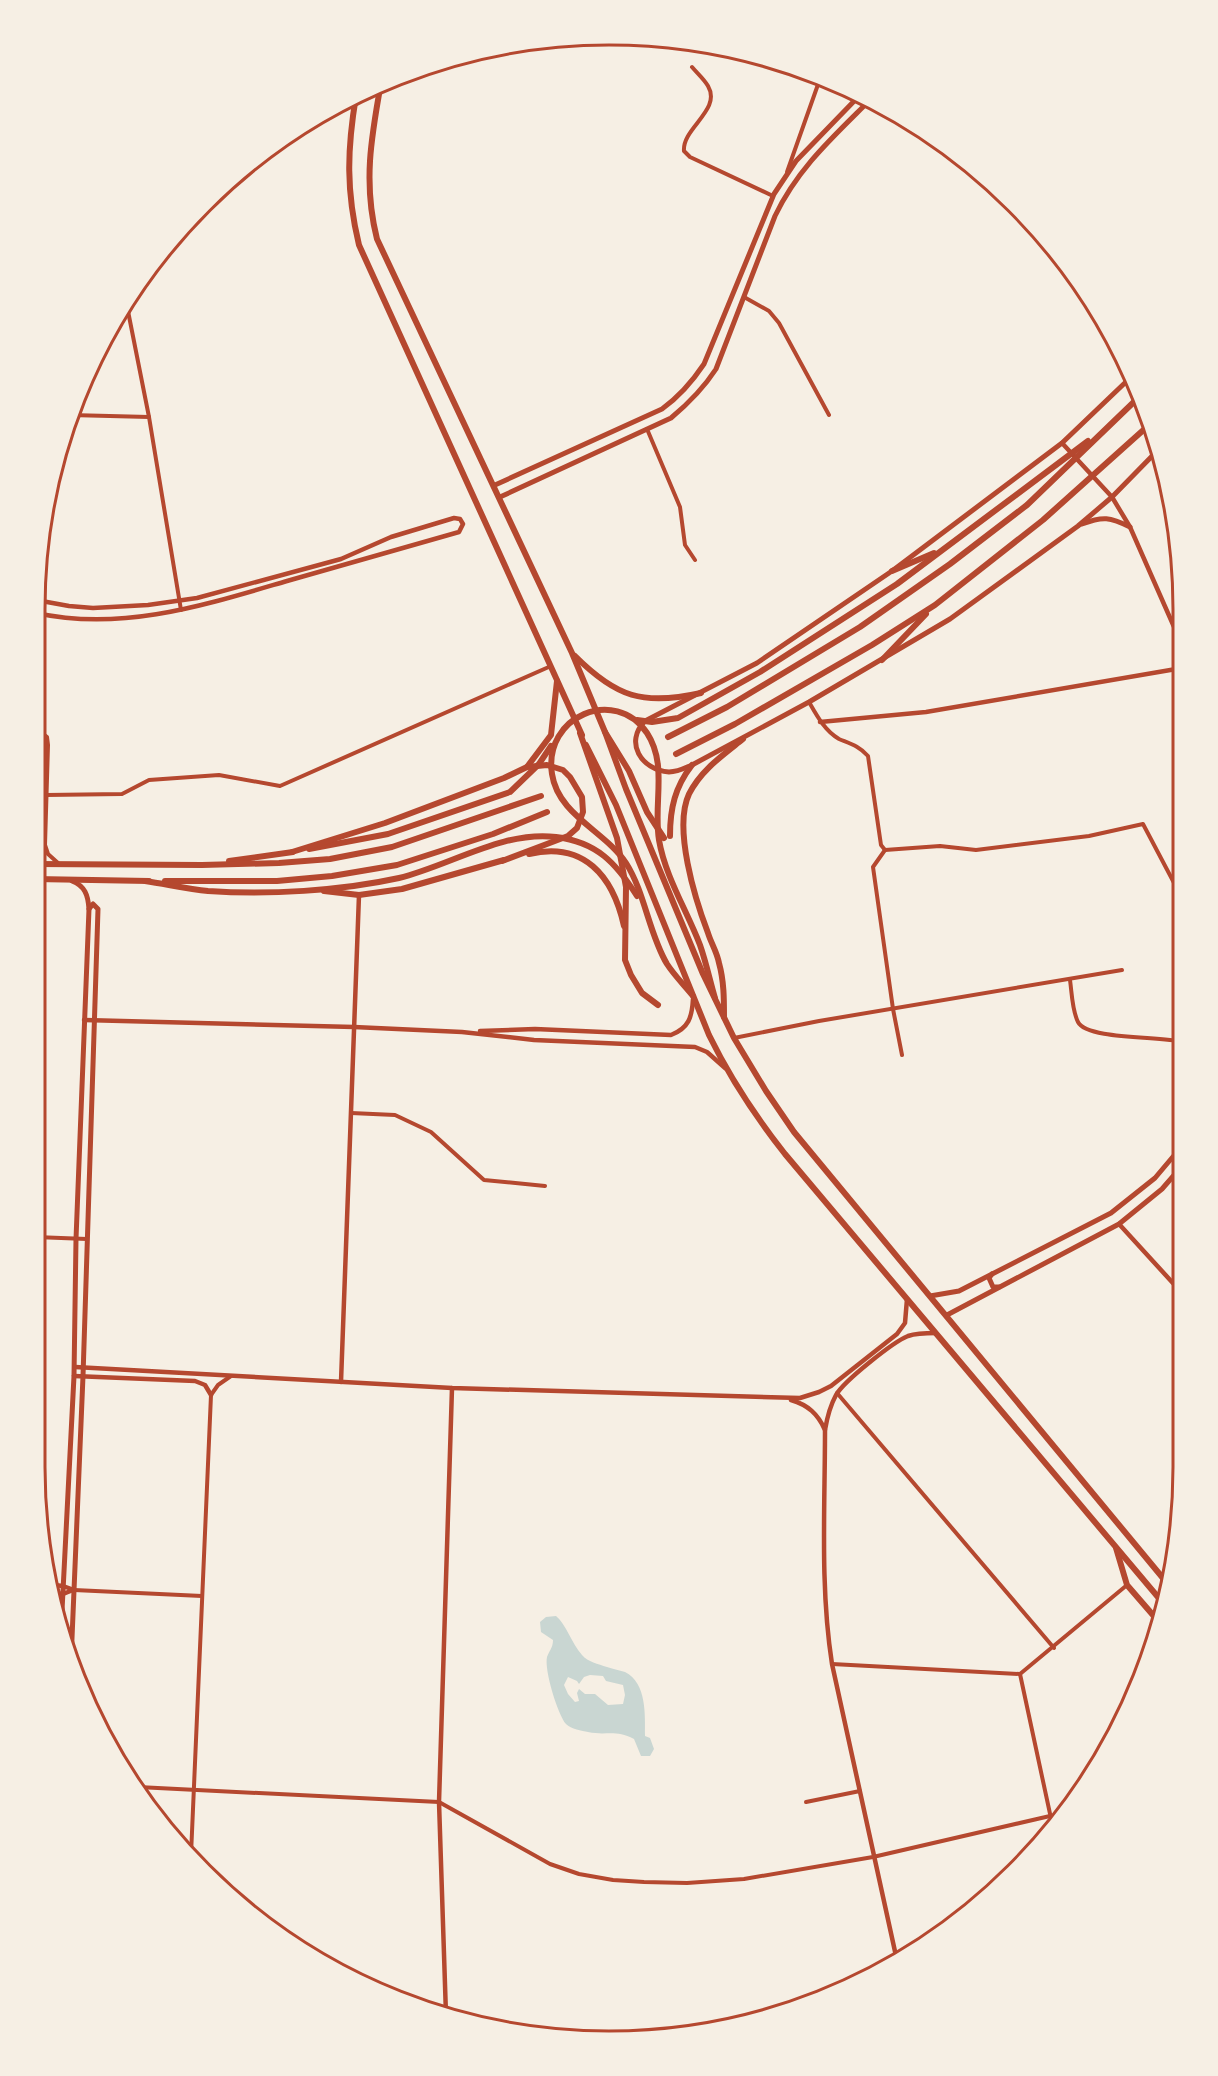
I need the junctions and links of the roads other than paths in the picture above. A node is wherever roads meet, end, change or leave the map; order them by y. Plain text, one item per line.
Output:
1 (692, 67) dead end
2 (818, 85) edge
3 (379, 94) edge
4 (854, 101) edge
5 (355, 106) edge
6 (864, 106) edge
7 (785, 176) junction
8 (773, 196) junction
9 (744, 297) junction
10 (129, 315) edge
11 (1125, 383) edge
12 (1134, 402) edge
13 (80, 415) edge
14 (829, 415) dead end
15 (149, 417) junction
16 (1107, 427) junction
17 (647, 429) junction
18 (1144, 430) edge
19 (1062, 443) junction
20 (1152, 457) edge
21 (495, 485) junction
22 (500, 497) junction
23 (1112, 497) junction
24 (1078, 526) junction
25 (1130, 527) junction
26 (943, 550) junction
27 (695, 561) dead end
28 (892, 571) junction
29 (45, 601) edge
30 (179, 601) junction
31 (935, 605) junction
32 (181, 610) junction
33 (45, 614) edge
34 (1173, 625) edge
35 (572, 653) junction
36 (882, 660) junction
37 (551, 666) junction
38 (1173, 670) edge
39 (557, 681) junction
40 (701, 693) junction
41 (809, 702) junction
42 (637, 720) junction
43 (820, 722) junction
44 (605, 732) junction
45 (559, 733) junction
46 (580, 733) junction
47 (45, 735) edge
48 (668, 737) dead end
49 (743, 739) junction
50 (676, 754) dead end
51 (692, 765) junction
52 (526, 767) junction
53 (46, 795) junction
54 (541, 796) dead end
55 (547, 812) dead end
56 (45, 846) joint
57 (885, 850) junction
58 (292, 852) junction
59 (502, 861) junction
60 (45, 864) edge
61 (61, 865) junction
62 (202, 865) junction
63 (45, 879) edge
64 (69, 879) junction
65 (145, 881) junction
66 (1173, 881) edge
67 (316, 890) junction
68 (359, 895) junction
69 (645, 908) junction
70 (89, 909) junction
71 (624, 926) junction
72 (1122, 970) dead end
73 (1070, 980) junction
74 (693, 996) junction
75 (715, 998) junction
76 (658, 1005) dead end
77 (893, 1009) junction
78 (724, 1017) junction
79 (84, 1020) junction
80 (94, 1021) junction
81 (354, 1027) junction
82 (462, 1032) junction
83 (734, 1038) junction
84 (1173, 1040) edge
85 (902, 1055) dead end
86 (725, 1068) junction
87 (351, 1113) junction
88 (1173, 1157) edge
89 (1173, 1176) edge
90 (545, 1186) dead end
91 (1119, 1224) junction
92 (45, 1237) edge
93 (76, 1239) junction
94 (87, 1239) junction
95 (993, 1273) junction
96 (1173, 1283) edge
97 (999, 1287) junction
98 (930, 1296) junction
99 (908, 1299) junction
100 (947, 1315) junction
101 (936, 1333) junction
102 (75, 1367) junction
103 (84, 1368) junction
104 (74, 1376) junction
105 (83, 1376) junction
106 (232, 1376) junction
107 (341, 1382) junction
108 (453, 1388) junction
109 (837, 1394) junction
110 (211, 1395) junction
111 (785, 1399) junction
112 (825, 1430) junction
113 (1114, 1544) junction
114 (1162, 1577) edge
115 (58, 1585) edge
116 (1127, 1585) junction
117 (63, 1586) junction
118 (74, 1590) junction
119 (60, 1594) edge
120 (63, 1594) junction
121 (202, 1596) junction
122 (1158, 1597) edge
123 (62, 1606) edge
124 (1153, 1615) edge
125 (72, 1638) edge
126 (1054, 1648) junction
127 (832, 1664) junction
128 (1020, 1674) junction
129 (145, 1787) edge
130 (193, 1790) junction
131 (860, 1791) junction
132 (439, 1802) junction
133 (806, 1802) dead end
134 (1050, 1816) joint
135 (191, 1846) edge
136 (873, 1857) junction
137 (895, 1952) edge
138 (446, 2007) edge

1 - 8 street
2 - 7 street
3 - 21 main road
4 - 7 main road
5 - 37 main road
6 - 9 main road
7 - 8 main road
8 - 21 main road
9 - 14 street
9 - 17 main road
10 - 15 street
11 - 19 main road
12 - 16 main road
13 - 15 street
15 - 30 street
16 - 26 main road
16 - 48 main road
17 - 22 main road
17 - 27 street
18 - 31 main road
19 - 23 street
19 - 28 main road
20 - 23 main road
21 - 22 main road
22 - 35 main road
23 - 24 main road
23 - 25 street
24 - 25 main road
24 - 36 main road
25 - 34 street
26 - 28 main road
26 - 42 main road
28 - 40 main road
29 - 30 street
30 - 32 street
30 - 32 street
31 - 36 main road
31 - 50 main road
32 - 33 street
35 - 40 main road
35 - 44 main road
36 - 41 main road
37 - 39 main road
37 - 53 street
38 - 43 street
39 - 46 main road
39 - 52 main road
40 - 51 main road
41 - 43 street
41 - 49 main road
42 - 45 main road
42 - 75 main road
43 - 57 street
44 - 51 main road
44 - 75 main road
45 - 58 main road
45 - 69 main road
46 - 71 main road
46 - 74 main road
47 - 53 street
49 - 51 main road
49 - 78 main road
52 - 58 main road
52 - 59 main road
53 - 56 street
54 - 62 main road
55 - 65 main road
56 - 61 street
57 - 66 street
57 - 77 street
58 - 62 main road
59 - 68 main road
59 - 71 main road
60 - 61 main road
61 - 62 main road
63 - 64 main road
64 - 65 main road
64 - 70 main road
65 - 67 main road
67 - 68 main road
67 - 69 main road
68 - 81 street
69 - 74 main road
70 - 79 main road
70 - 80 main road
71 - 76 main road
72 - 73 street
73 - 77 street
73 - 84 street
74 - 82 street
74 - 86 main road
75 - 78 main road
77 - 83 street
77 - 85 street
78 - 83 main road
79 - 80 street
79 - 93 main road
80 - 81 street
80 - 94 main road
81 - 82 street
81 - 87 street
82 - 86 street
83 - 98 main road
86 - 99 main road
87 - 90 street
87 - 107 street
88 - 95 main road
89 - 91 main road
91 - 96 street
91 - 97 main road
92 - 93 street
93 - 94 street
93 - 102 main road
94 - 103 main road
95 - 97 main road
95 - 98 main road
97 - 100 main road
98 - 100 main road
99 - 101 main road
99 - 111 street
100 - 114 main road
101 - 109 street
101 - 113 main road
102 - 103 street
102 - 104 main road
103 - 105 main road
103 - 106 street
104 - 105 street
104 - 117 main road
105 - 110 street
105 - 118 main road
106 - 107 street
106 - 110 street
107 - 108 street
108 - 111 street
108 - 132 street
109 - 112 street
109 - 126 street
110 - 121 street
111 - 112 street
112 - 127 street
113 - 116 main road
113 - 122 main road
115 - 117 street
116 - 124 main road
116 - 126 street
117 - 118 street
117 - 120 main road
118 - 120 street
118 - 121 street
118 - 125 main road
119 - 120 street
120 - 123 main road
121 - 130 street
126 - 128 street
127 - 128 street
127 - 131 street
128 - 134 street
129 - 130 street
130 - 132 street
130 - 135 street
131 - 133 street
131 - 136 street
132 - 136 street
132 - 138 street
134 - 136 street
136 - 137 street

